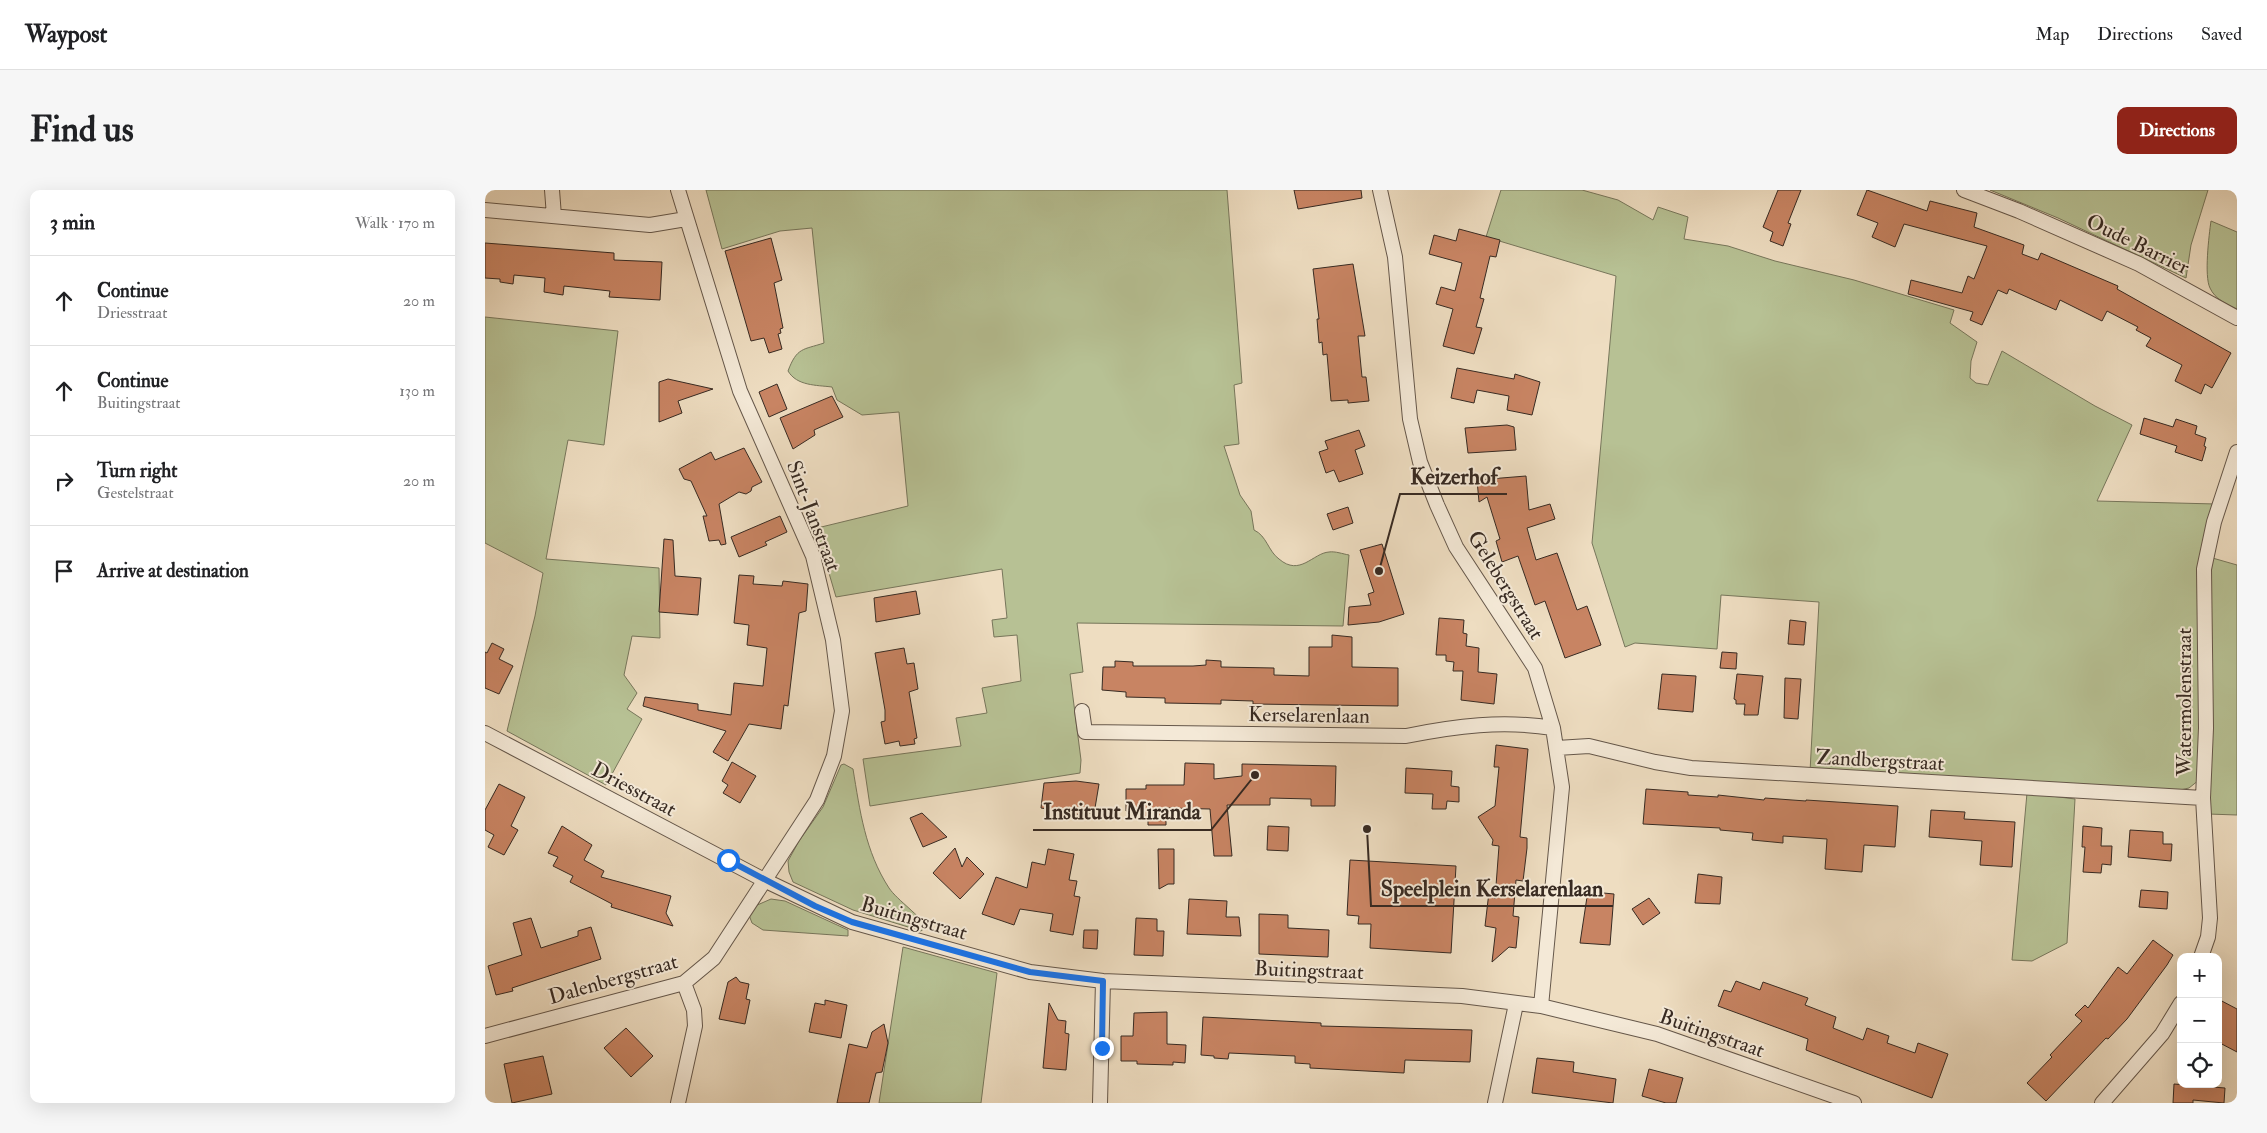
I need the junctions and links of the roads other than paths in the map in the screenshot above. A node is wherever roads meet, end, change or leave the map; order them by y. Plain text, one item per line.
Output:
1 (552, 190) edge
2 (678, 190) edge
3 (1380, 190) edge
4 (1964, 190) edge
5 (485, 210) edge
6 (554, 216) junction
7 (686, 219) junction
8 (2237, 318) edge
9 (2237, 452) edge
10 (1082, 711) dead end
11 (1553, 728) junction
12 (485, 733) edge
13 (1557, 748) junction
14 (2203, 798) junction
15 (764, 880) junction
16 (2202, 953) edge
17 (1103, 981) junction
18 (684, 983) junction
19 (1516, 1004) junction
20 (1541, 1006) junction
21 (2177, 1010) edge
22 (485, 1036) edge
23 (677, 1103) edge
24 (1100, 1103) edge
25 (1495, 1103) edge
26 (1854, 1103) edge
27 (2102, 1103) edge

1 - 6 street
2 - 7 street, Sint-Janstraat
3 - 11 street, Gelebergstraat
4 - 8 street, Oude Barrier
5 - 6 street
6 - 7 street
7 - 15 street, Sint-Janstraat
9 - 14 street, Watermolenstraat
10 - 11 street, Kerselarenlaan
11 - 13 street, Gelebergstraat
12 - 15 street, Driesstraat
13 - 14 street, Zandbergstraat
13 - 20 street, Gelebergstraat
14 - 16 street, Watermolenstraat
15 - 17 street, Buitingstraat
15 - 18 street, Dalenbergstraat
17 - 19 street, Buitingstraat
17 - 24 street
18 - 22 street, Dalenbergstraat
18 - 23 street
19 - 20 street, Buitingstraat
19 - 25 street
20 - 26 street, Buitingstraat
21 - 27 street

